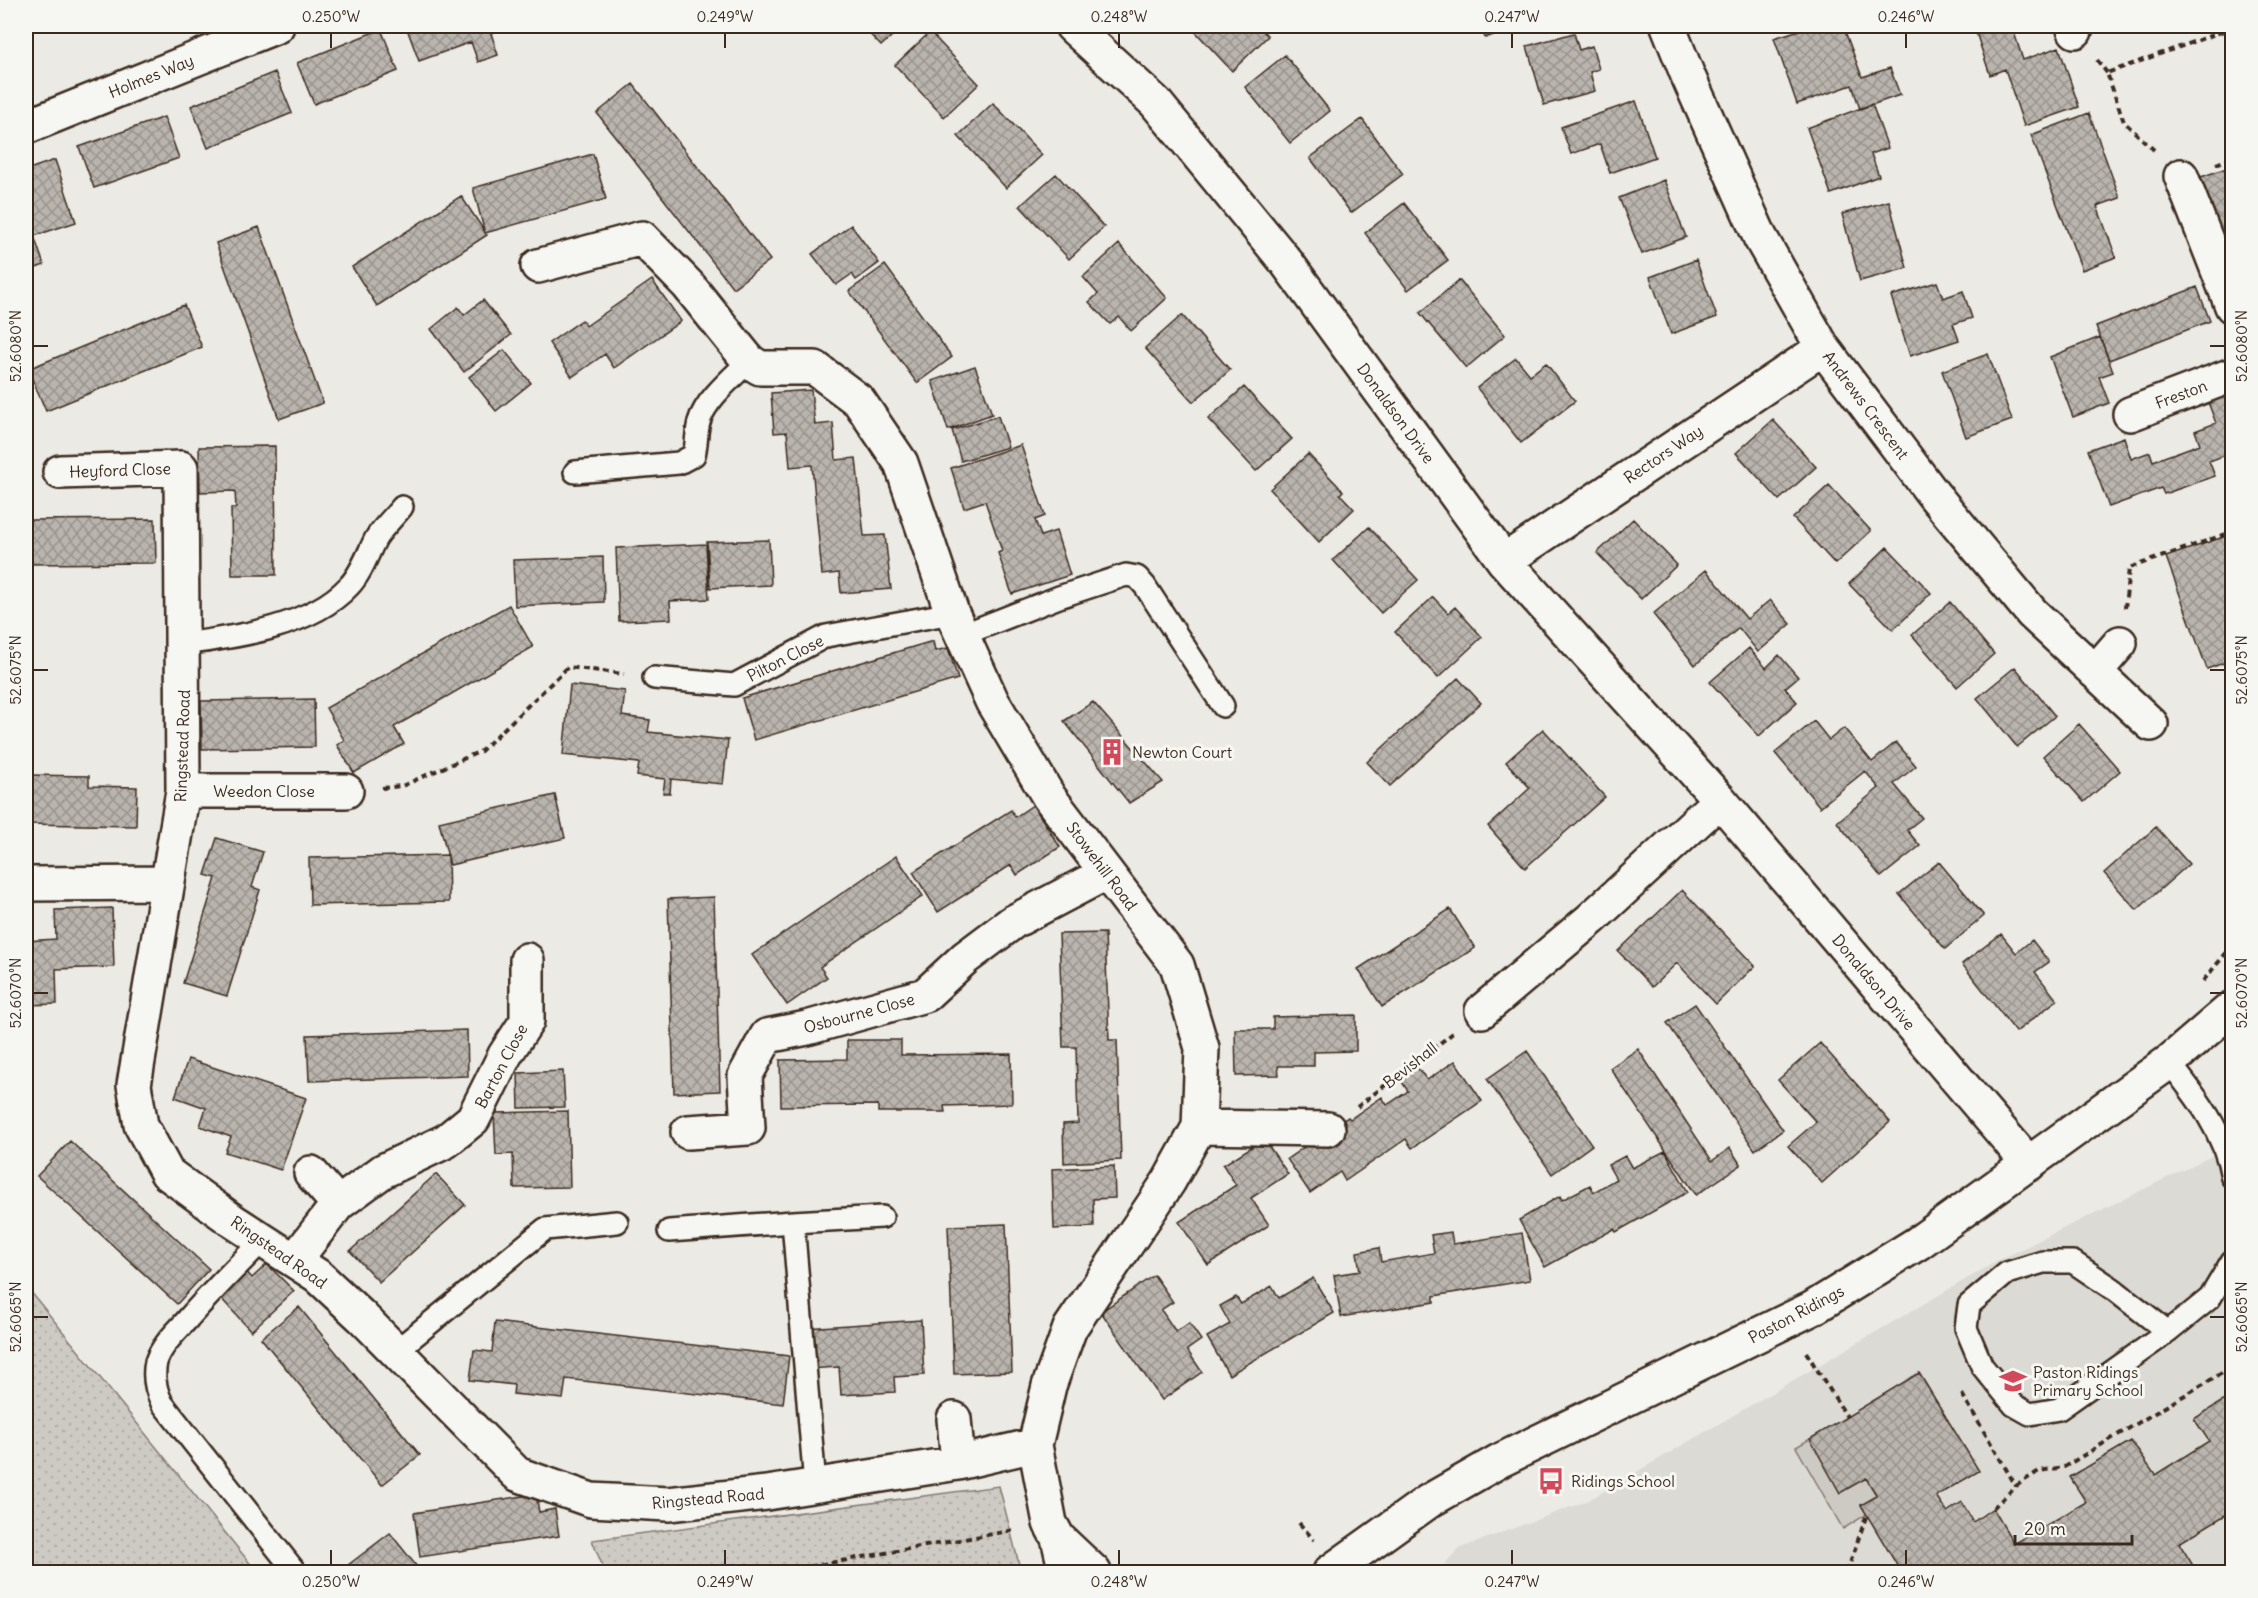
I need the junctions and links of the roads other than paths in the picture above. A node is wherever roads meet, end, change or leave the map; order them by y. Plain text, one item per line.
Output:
1 (277, 26) edge
2 (1072, 26) edge
3 (1668, 26) edge
4 (26, 127) edge
5 (2181, 176) road end
6 (538, 266) dead end
7 (2232, 306) edge
8 (1823, 348) junction
9 (749, 361) junction
10 (2232, 375) edge
11 (2130, 414) dead end
12 (181, 468) joint
13 (60, 472) dead end
14 (575, 472) dead end
15 (402, 507) dead end
16 (1504, 561) junction
17 (957, 624) junction
18 (2120, 643) road end
19 (184, 644) junction
20 (2095, 672) junction
21 (654, 678) road end
22 (1222, 706) dead end
23 (2151, 724) dead end
24 (183, 791) junction
25 (346, 791) road end
26 (1720, 800) junction
27 (1106, 873) junction
28 (168, 883) junction
29 (26, 884) edge
30 (527, 960) dead end
31 (2232, 1008) edge
32 (1482, 1011) road end
33 (2169, 1062) junction
34 (1199, 1127) junction
35 (1328, 1129) road end
36 (688, 1132) dead end
37 (2029, 1164) junction
38 (310, 1173) dead end
39 (2232, 1177) edge
40 (338, 1204) junction
41 (882, 1217) dead end
42 (617, 1222) dead end
43 (793, 1222) junction
44 (669, 1231) dead end
45 (264, 1239) junction
46 (295, 1260) junction
47 (2232, 1261) edge
48 (2168, 1332) junction
49 (396, 1351) junction
50 (954, 1419) dead end
51 (1035, 1445) junction
52 (958, 1463) junction
53 (815, 1485) junction
54 (1054, 1531) junction
55 (294, 1570) dead end
56 (1066, 1572) edge
57 (1094, 1572) edge
58 (1330, 1572) edge

1 - 4 street, Holmes Way
2 - 16 street, Donaldson Drive
3 - 8 street, Andrews Crescent
5 - 7 street
6 - 9 street
8 - 16 street, Rectors Way
8 - 20 street, Andrews Crescent
9 - 14 lane
9 - 17 street, Stowehill Road
10 - 11 street, Freston
12 - 13 street, Heyford Close
12 - 19 street, Ringstead Road
15 - 19 lane
16 - 26 street, Donaldson Drive
17 - 21 lane, Pilton Close
17 - 22 lane, Pilton Close
17 - 27 street, Stowehill Road
18 - 20 street
19 - 24 street, Ringstead Road
20 - 23 street, Andrews Crescent
24 - 25 street, Weedon Close
24 - 28 street, Ringstead Road
26 - 32 street
26 - 37 street, Donaldson Drive
27 - 34 street, Stowehill Road
27 - 36 street, Osbourne Close
28 - 29 street
28 - 45 street, Ringstead Road
30 - 40 street, Barton Close
31 - 33 street, Paston Ridings
33 - 37 street, Paston Ridings
33 - 39 lane
34 - 35 street
34 - 51 street, Stowehill Road
37 - 58 street, Paston Ridings
38 - 40 street
40 - 46 street, Barton Close
41 - 43 lane
42 - 49 lane
43 - 44 lane
43 - 53 lane
45 - 46 street, Ringstead Road
45 - 55 lane
46 - 49 street, Ringstead Road
47 - 48 lane
48 - 48 lane
49 - 53 street, Ringstead Road
50 - 52 street
51 - 52 street, Ringstead Road
51 - 54 street, Stowehill Road
52 - 53 street, Ringstead Road
54 - 56 street, Stowehill Road
54 - 57 street

